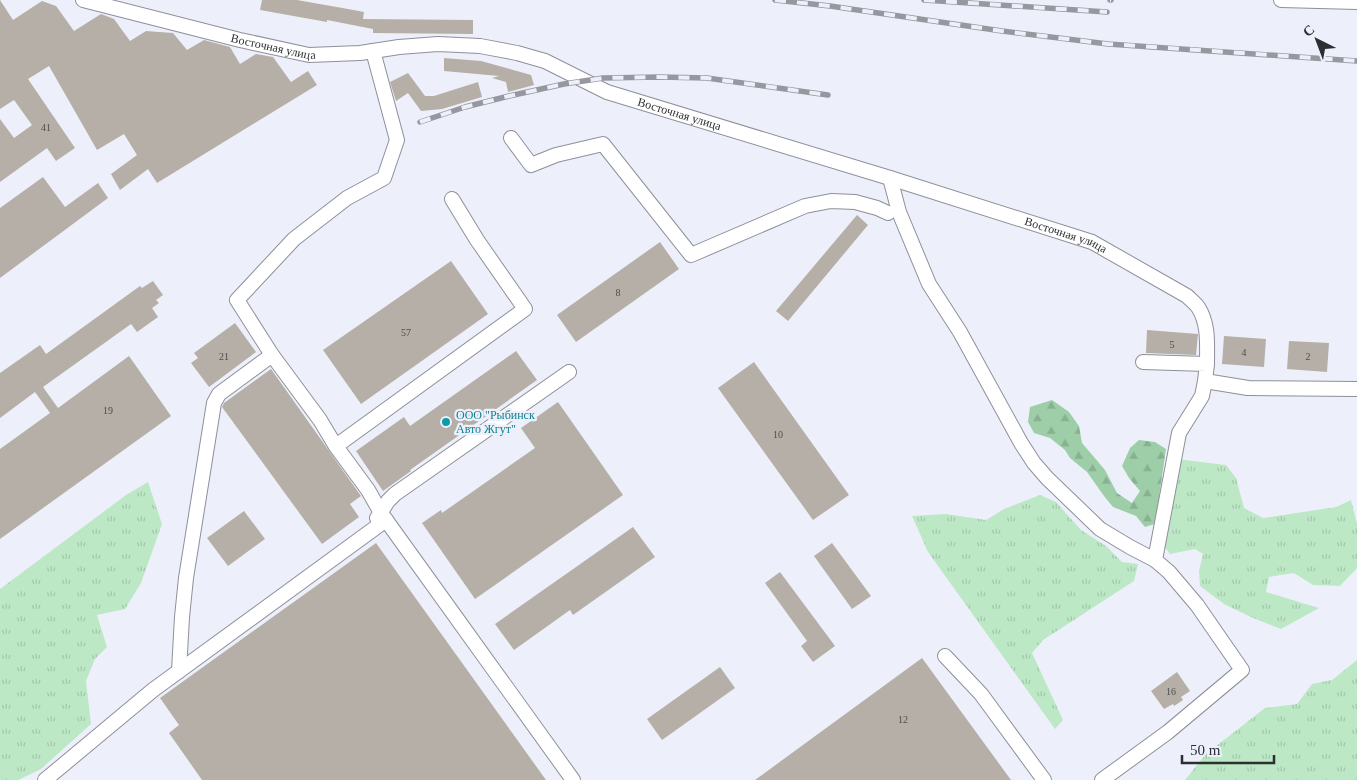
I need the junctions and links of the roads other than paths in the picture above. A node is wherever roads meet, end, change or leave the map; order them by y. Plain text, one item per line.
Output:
1 (83, 0) edge
2 (1281, 0) edge
3 (1357, 2) edge
4 (373, 51) junction
5 (511, 138) dead end
6 (890, 178) junction
7 (452, 199) dead end
8 (888, 213) dead end
9 (272, 355) junction
10 (1143, 362) dead end
11 (1207, 364) junction
12 (569, 372) dead end
13 (1205, 381) junction
14 (1357, 389) edge
15 (336, 446) junction
16 (383, 516) junction
17 (1155, 560) junction
18 (945, 656) dead end
19 (179, 671) junction
20 (45, 780) edge
21 (573, 780) edge
22 (1044, 780) edge
23 (1102, 780) edge

1 - 4 street, Восточная улица
2 - 3 street
4 - 6 street, Восточная улица
4 - 9 street
5 - 8 street
6 - 11 street, Восточная улица
6 - 17 street
7 - 15 street
9 - 15 street
9 - 19 street
10 - 11 street
11 - 13 street, Восточная улица
12 - 16 street
13 - 14 street
13 - 17 street, Восточная улица
15 - 16 street
16 - 19 street
16 - 21 street
17 - 23 street
18 - 22 street
19 - 20 street

